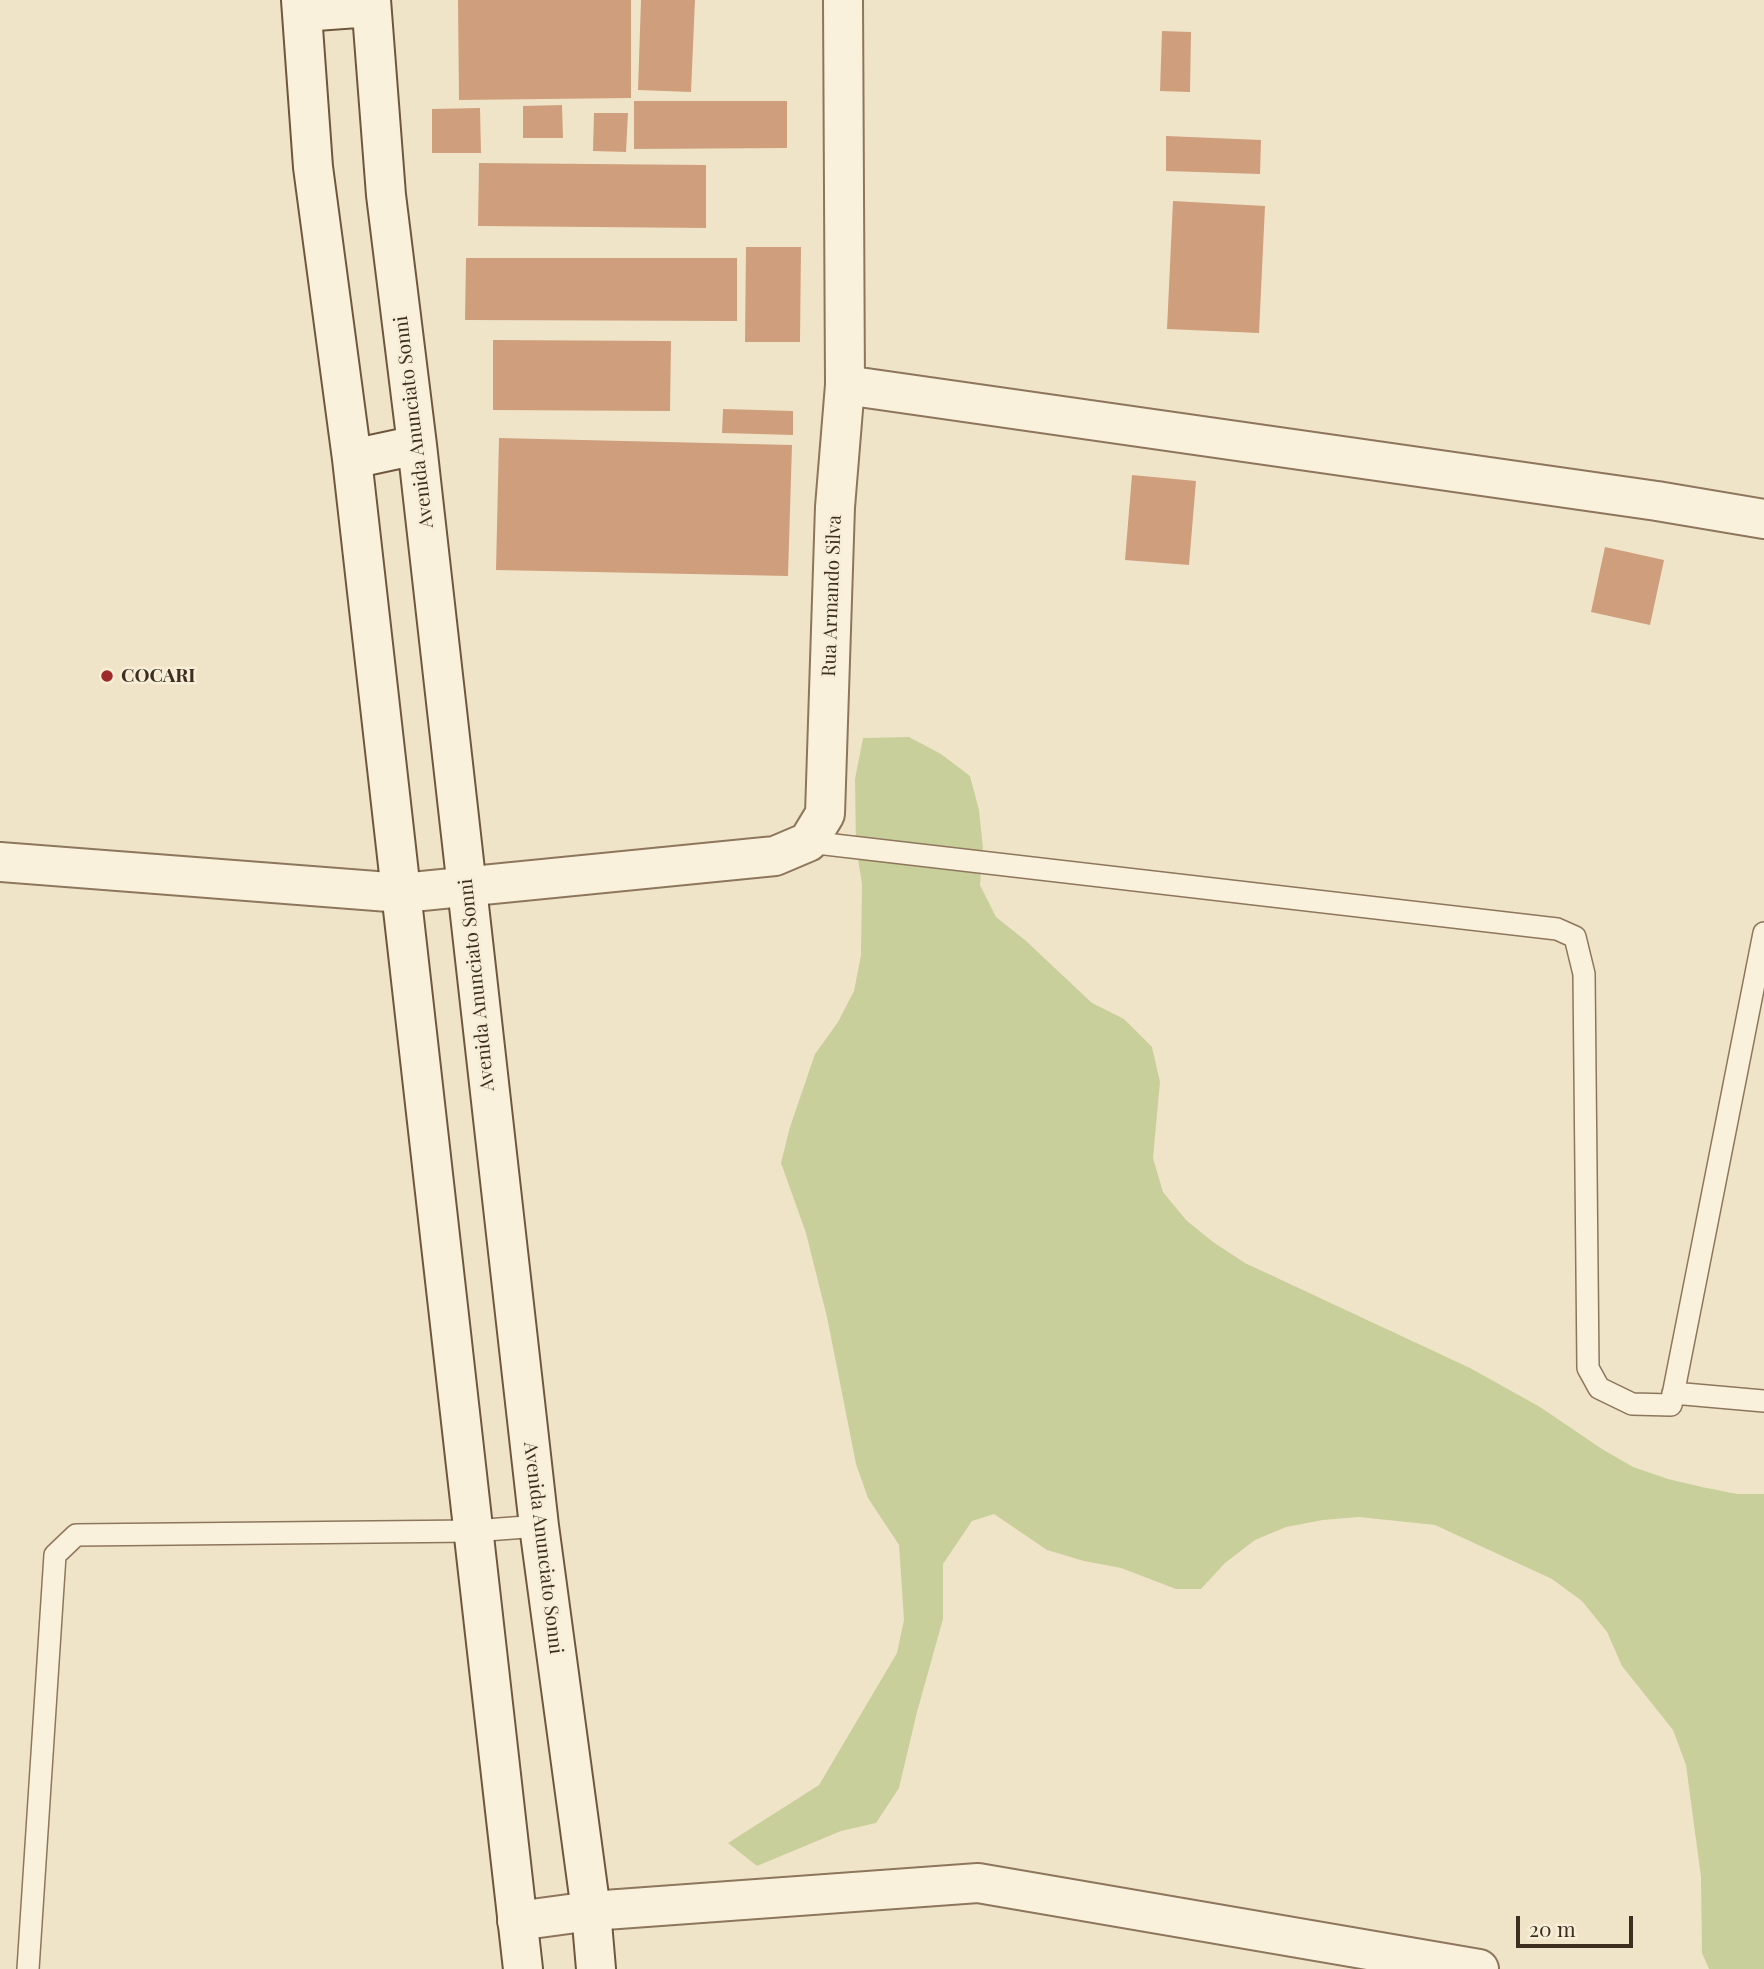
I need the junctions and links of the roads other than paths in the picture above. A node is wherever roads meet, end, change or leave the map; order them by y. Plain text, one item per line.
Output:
1 (843, 0) edge
2 (371, 3) edge
3 (302, 6) edge
4 (845, 385) junction
5 (417, 445) junction
6 (352, 458) junction
7 (1764, 519) edge
8 (808, 842) junction
9 (0, 862) edge
10 (466, 887) junction
11 (402, 893) junction
12 (1764, 933) edge
13 (1673, 1394) junction
14 (1764, 1401) edge
15 (539, 1526) junction
16 (473, 1531) junction
17 (591, 1911) junction
18 (517, 1921) junction
19 (28, 1969) edge
20 (523, 1969) edge
21 (596, 1969) edge
22 (1479, 1969) edge

1 - 4 street, Rua Armando Silva
2 - 3 street
2 - 5 street, Avenida Anunciato Sonni
3 - 6 street
4 - 7 street
4 - 8 street, Rua Armando Silva
5 - 6 street
5 - 10 street, Avenida Anunciato Sonni
6 - 11 street
8 - 10 street
8 - 13 lane
9 - 11 street
10 - 11 street
10 - 15 street, Avenida Anunciato Sonni
11 - 16 street
12 - 13 lane
13 - 14 lane
15 - 16 lane
15 - 17 street, Avenida Anunciato Sonni
16 - 18 street
16 - 19 lane
17 - 18 street
17 - 21 street, Avenida Anunciato Sonni
17 - 22 street
18 - 20 street

